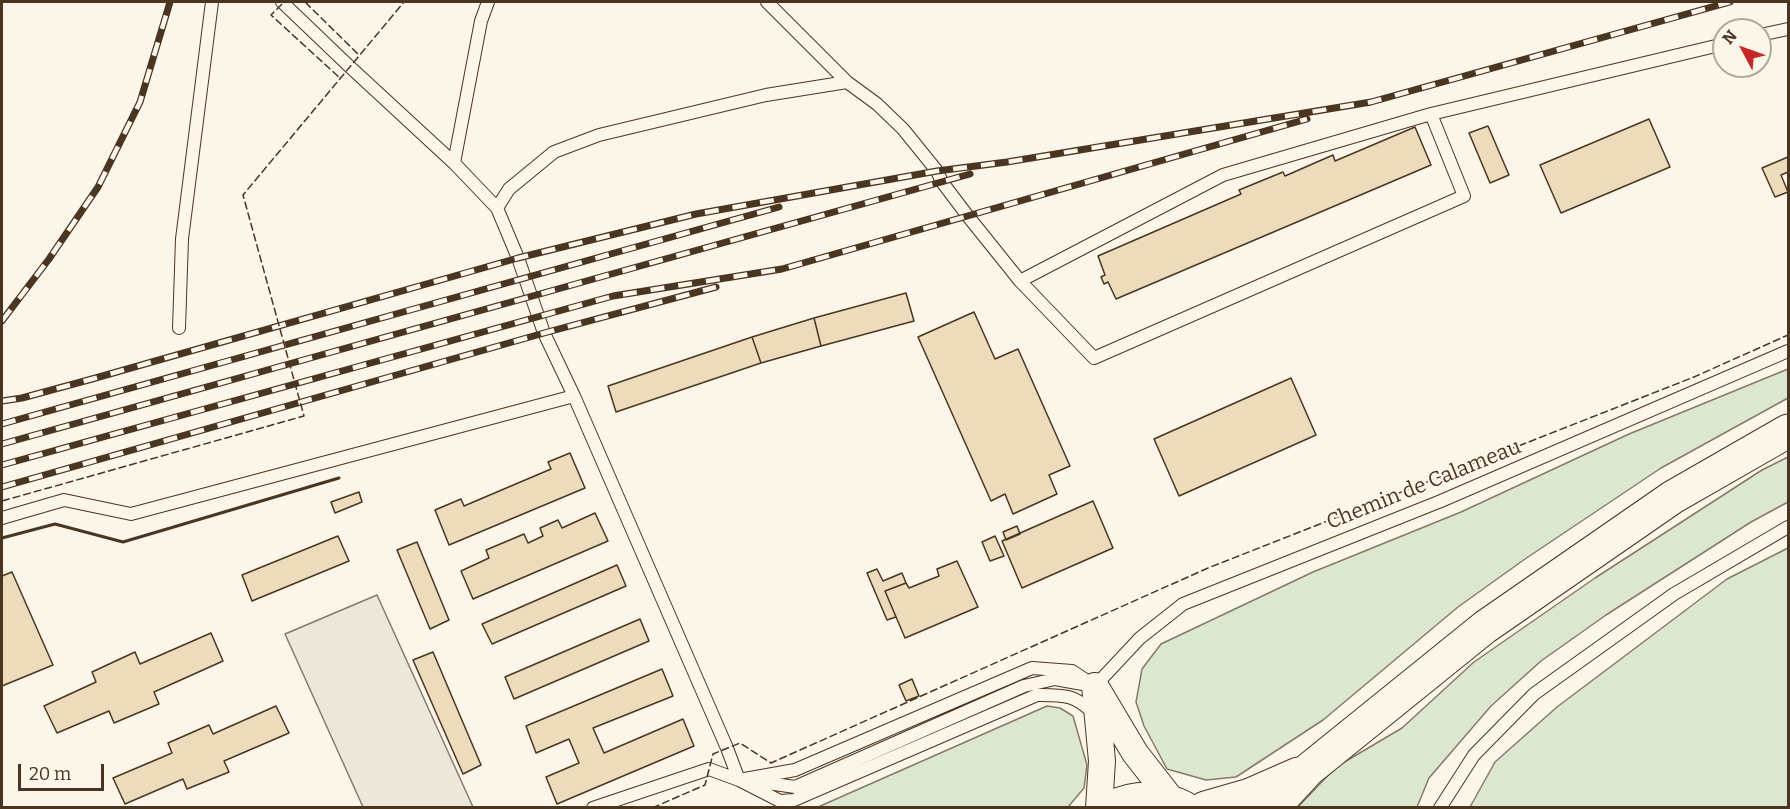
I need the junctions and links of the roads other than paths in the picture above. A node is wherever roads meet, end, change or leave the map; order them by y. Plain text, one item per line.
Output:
1 (212, 2) edge
2 (282, 2) edge
3 (488, 2) edge
4 (767, 2) edge
5 (1788, 29) edge
6 (1772, 33) edge
7 (1712, 47) edge
8 (847, 82) junction
9 (1431, 114) junction
10 (454, 163) junction
11 (497, 208) junction
12 (1020, 281) junction
13 (179, 328) dead end
14 (1788, 351) edge
15 (574, 396) junction
16 (1788, 431) edge
17 (2, 518) edge
18 (1788, 527) edge
19 (1095, 687) junction
20 (1098, 718) junction
21 (1308, 770) junction
22 (739, 780) junction
23 (1187, 806) edge
24 (593, 807) edge
25 (1099, 807) edge
26 (1111, 807) edge
27 (1273, 807) edge
28 (1440, 807) edge

1 - 13 lane
2 - 10 lane
3 - 10 lane
4 - 8 lane
5 - 6 lane
7 - 9 lane
8 - 11 lane
8 - 12 lane
9 - 12 lane
9 - 12 lane
10 - 11 lane
11 - 15 lane
14 - 19 lane, Chemin de Calameau
15 - 17 lane
15 - 22 lane
16 - 21 main road
18 - 28 lane
19 - 20 street
19 - 22 lane
19 - 23 street
20 - 22 lane
20 - 25 street
21 - 23 main road
21 - 27 main road
22 - 24 lane
23 - 26 main road

